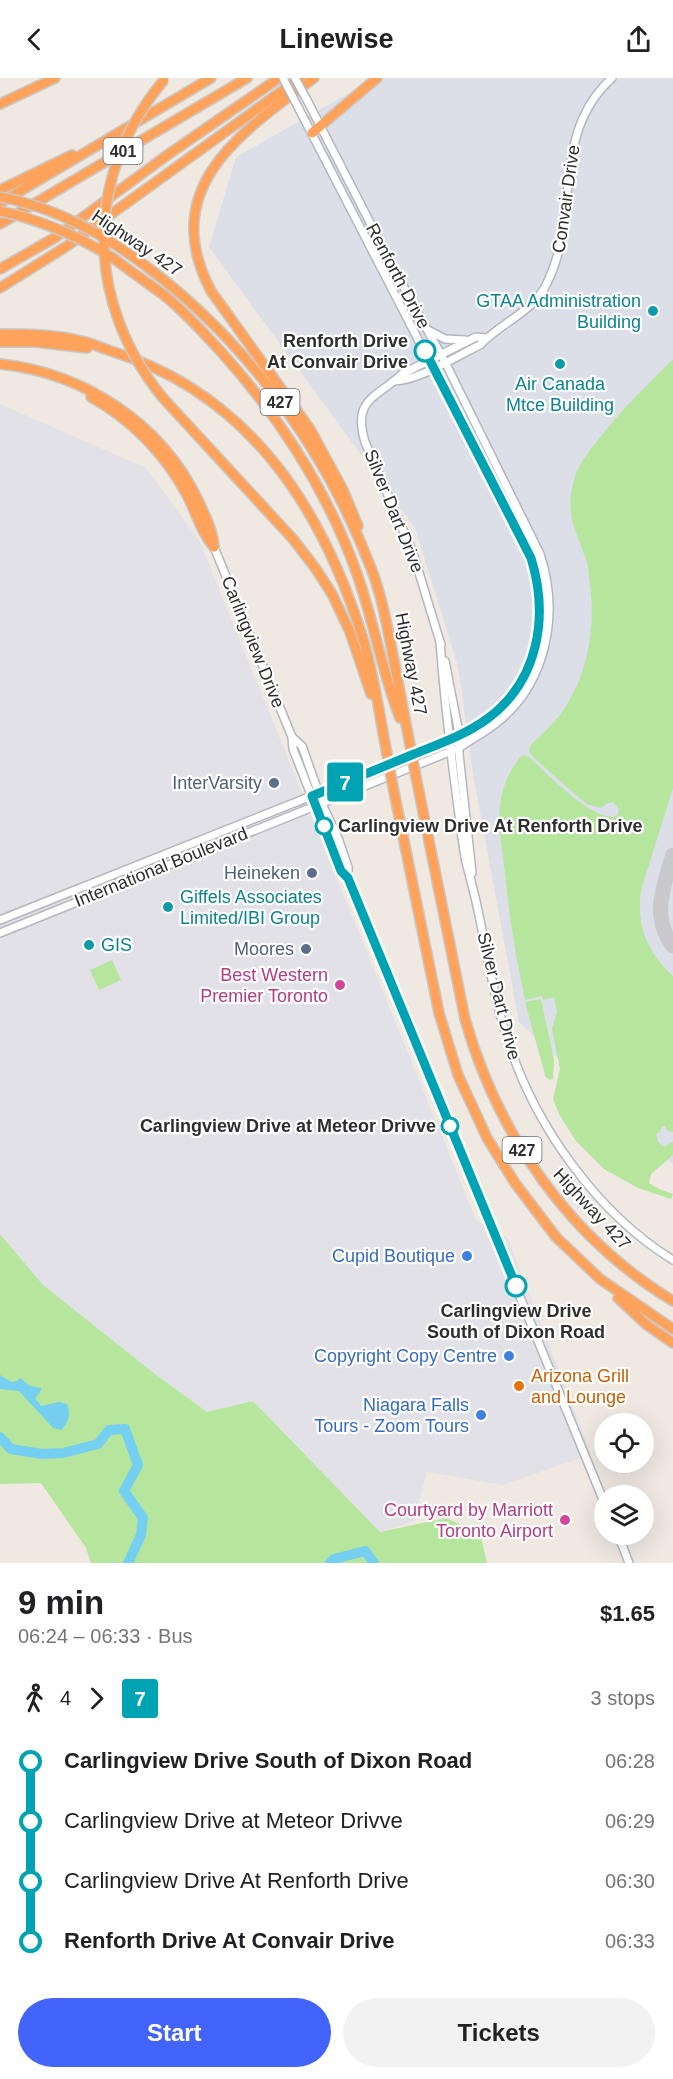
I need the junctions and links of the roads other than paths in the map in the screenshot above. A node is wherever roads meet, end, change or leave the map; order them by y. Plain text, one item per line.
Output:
1 (42, 78) edge
2 (55, 78) edge
3 (211, 78) edge
4 (247, 78) edge
5 (281, 78) edge
6 (295, 78) edge
7 (300, 78) edge
8 (314, 78) edge
9 (377, 78) edge
10 (612, 78) edge
11 (165, 79) edge
12 (0, 103) edge
13 (320, 126) junction
14 (120, 132) junction
15 (312, 133) junction
16 (0, 190) edge
17 (0, 197) edge
18 (0, 203) edge
19 (0, 211) edge
20 (0, 224) edge
21 (0, 269) edge
22 (0, 288) edge
23 (426, 328) junction
24 (0, 334) edge
25 (486, 338) junction
26 (470, 340) junction
27 (0, 342) edge
28 (108, 350) junction
29 (441, 355) junction
30 (429, 360) junction
31 (445, 362) junction
32 (0, 364) edge
33 (433, 368) junction
34 (0, 369) edge
35 (394, 381) junction
36 (361, 414) joint
37 (214, 548) junction
38 (371, 568) junction
39 (440, 642) junction
40 (459, 736) junction
41 (384, 738) junction
42 (450, 740) junction
43 (410, 747) junction
44 (455, 750) junction
45 (315, 795) junction
46 (319, 804) junction
47 (0, 920) edge
48 (0, 933) edge
49 (673, 1260) edge
50 (600, 1279) junction
51 (673, 1301) edge
52 (673, 1329) edge
53 (673, 1343) edge
54 (597, 1485) edge
55 (622, 1545) edge
56 (629, 1563) edge

1 - 12 highway
2 - 12 highway
3 - 14 highway, 401
4 - 20 highway, 401
5 - 15 main road, Renforth Drive, bridge
5 - 21 highway
6 - 13 main road, Renforth Drive, bridge
7 - 22 highway
8 - 38 highway
9 - 13 highway
10 - 25 main road, Convair Drive
11 - 41 highway, bridge
13 - 15 highway
13 - 23 main road, Renforth Drive
14 - 16 highway
14 - 18 highway, 401
15 - 30 main road, Renforth Drive
17 - 38 highway, Highway 427 / 427, bridge
19 - 43 highway, bridge
23 - 26 main road
23 - 29 main road, Renforth Drive
24 - 28 highway, 427
25 - 26 main road, Convair Drive
25 - 31 main road, Convair Drive
26 - 29 main road, Convair Drive
27 - 28 highway
28 - 41 highway, 427
29 - 30 main road, Convair Drive
29 - 31 main road, Renforth Drive
30 - 33 main road, Renforth Drive
30 - 35 main road, Convair Drive
31 - 33 main road, Convair Drive
31 - 44 main road, Renforth Drive
32 - 37 highway
33 - 35 main road, Convair Drive
33 - 40 main road, Renforth Drive
34 - 37 highway
35 - 36 main road, Convair Drive
36 - 39 main road, Silver Dart Drive
37 - 45 main road, Carlingview Drive
38 - 43 highway, Highway 427 / 427
39 - 40 main road, Silver Dart Drive
39 - 42 main road, Silver Dart Drive
40 - 42 main road, Renforth Drive
40 - 44 main road, Silver Dart Drive
41 - 50 highway, 427, bridge
42 - 44 main road, Silver Dart Drive
42 - 45 main road, Renforth Drive
43 - 51 highway, Highway 427 / 427, bridge
44 - 46 main road, Renforth Drive
44 - 49 main road, Silver Dart Drive
45 - 46 main road, Carlingview Drive
45 - 47 main road, International Boulevard
46 - 48 main road, International Boulevard
46 - 54 main road, Carlingview Drive
50 - 52 highway, 427
50 - 53 highway
55 - 56 main road

